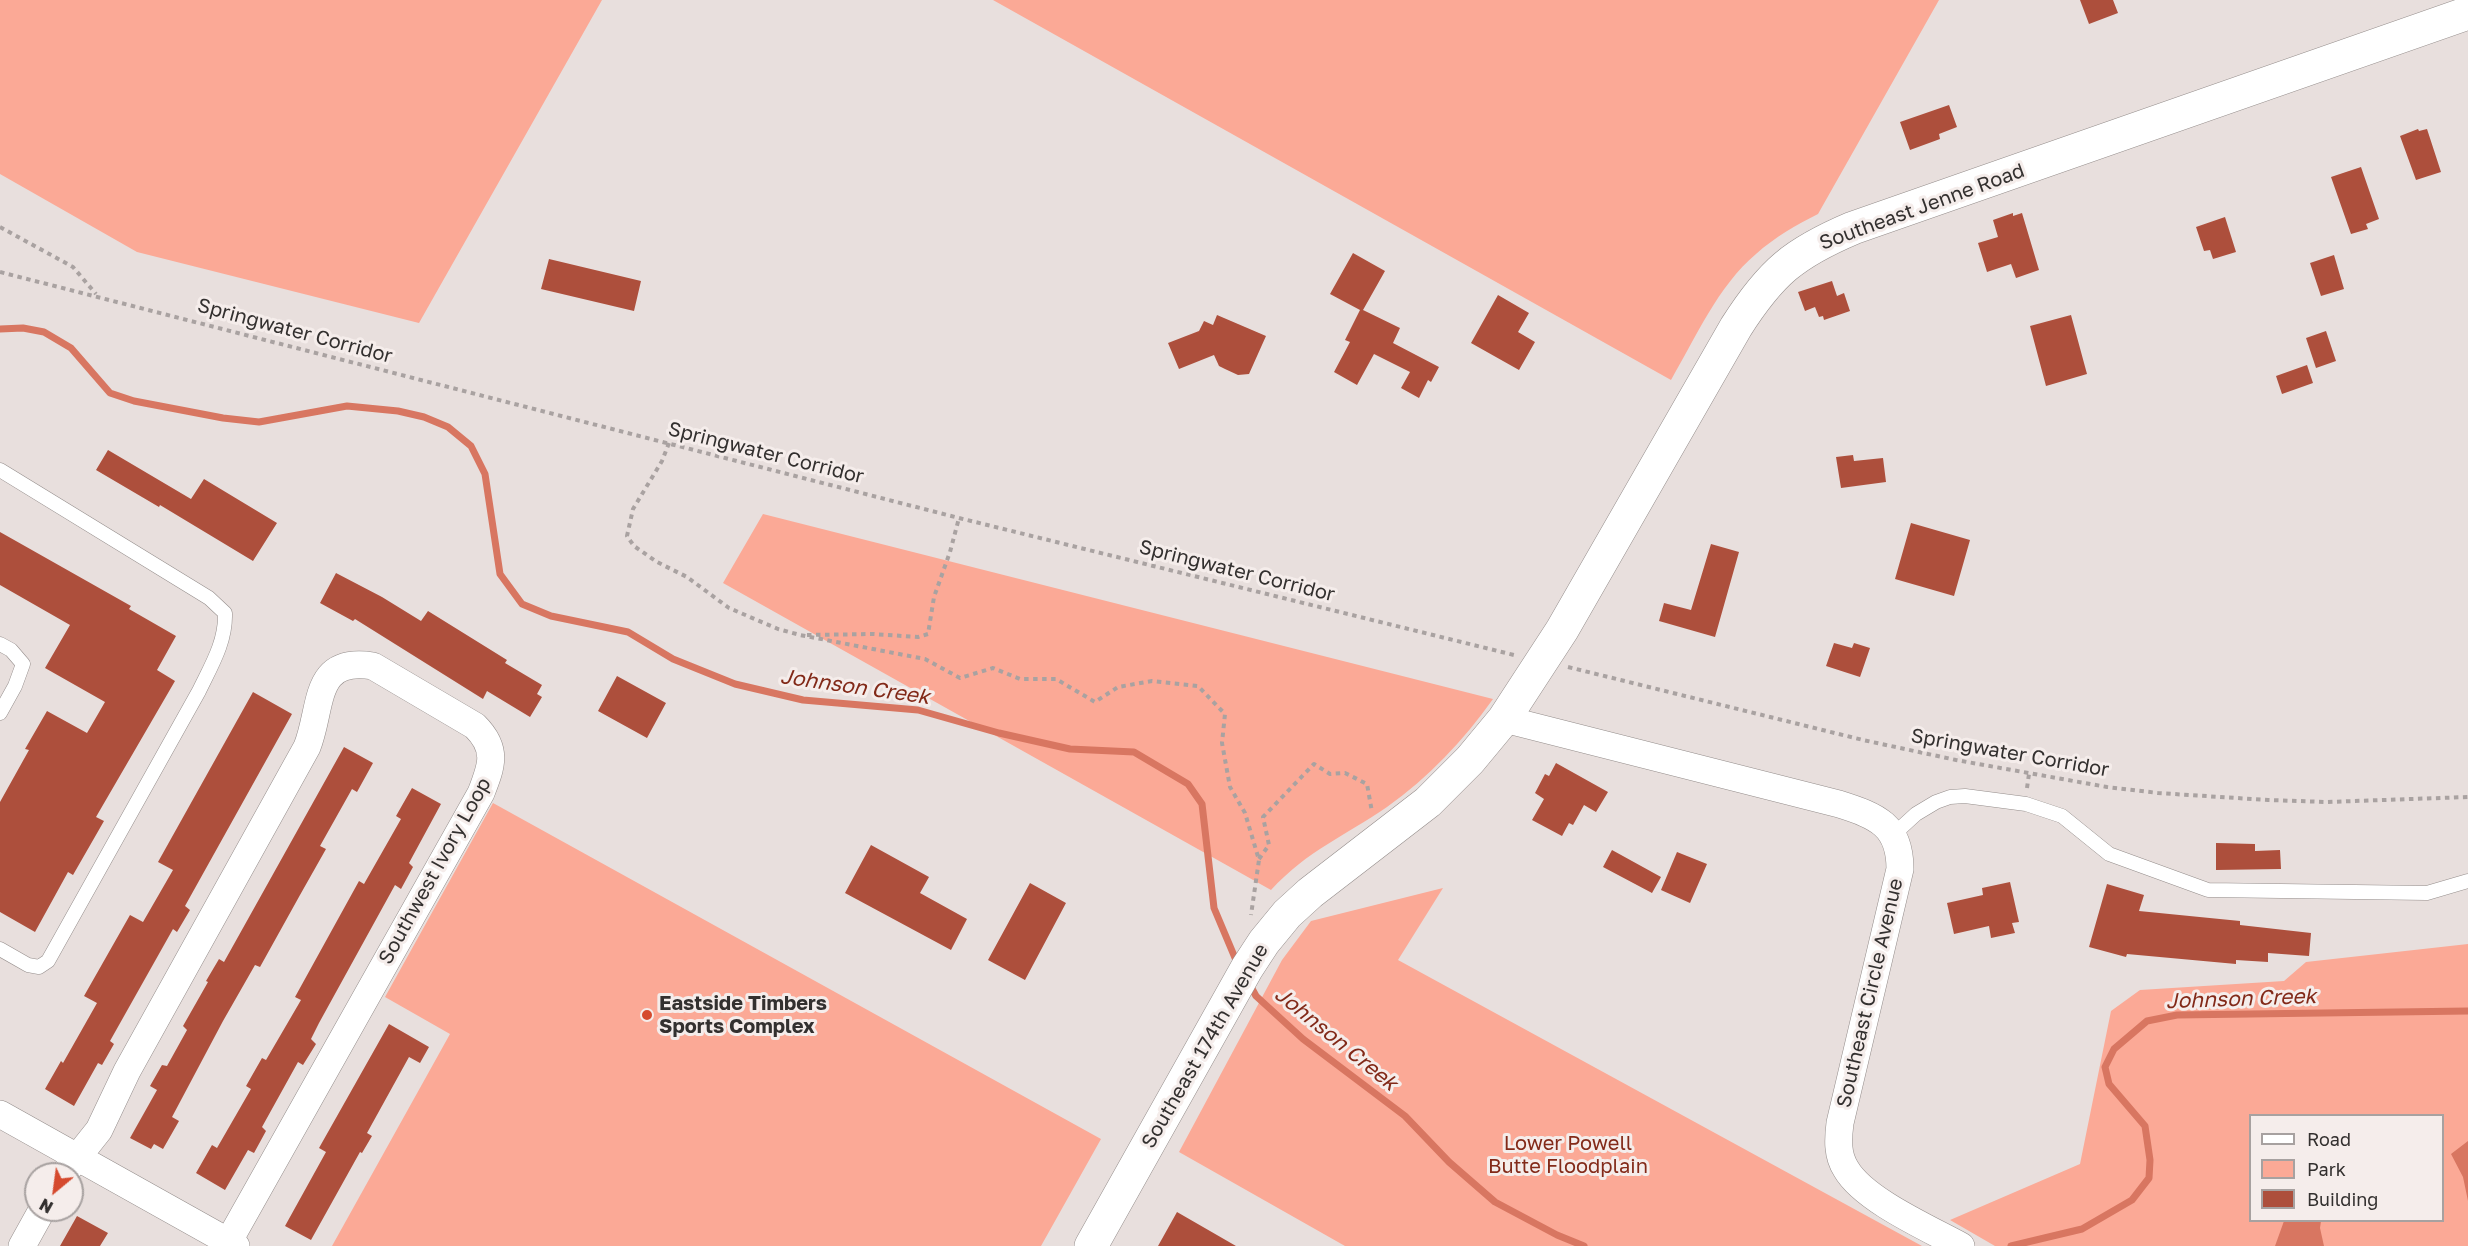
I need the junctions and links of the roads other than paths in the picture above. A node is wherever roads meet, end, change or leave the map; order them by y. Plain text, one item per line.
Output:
1 (2468, 13) edge
2 (0, 470) edge
3 (0, 644) edge
4 (1543, 662) joint
5 (0, 713) edge
6 (1504, 718) junction
7 (1893, 835) junction
8 (2468, 881) edge
9 (0, 949) edge
10 (0, 1114) edge
11 (66, 1162) edge
12 (74, 1162) edge
13 (84, 1172) edge
14 (35, 1222) edge
15 (230, 1245) edge
16 (1959, 1245) edge
17 (22, 1246) edge
18 (1091, 1246) edge

1 - 4 main road, Southeast Jenne Road
2 - 9 lane
3 - 5 lane
4 - 6 main road, Southeast 174th Avenue
6 - 7 street
6 - 18 main road, Southeast 174th Avenue
7 - 8 lane
7 - 16 street, Southeast Circle Avenue
10 - 11 street
12 - 15 street, Southwest Ivory Loop
13 - 15 street
14 - 17 street

